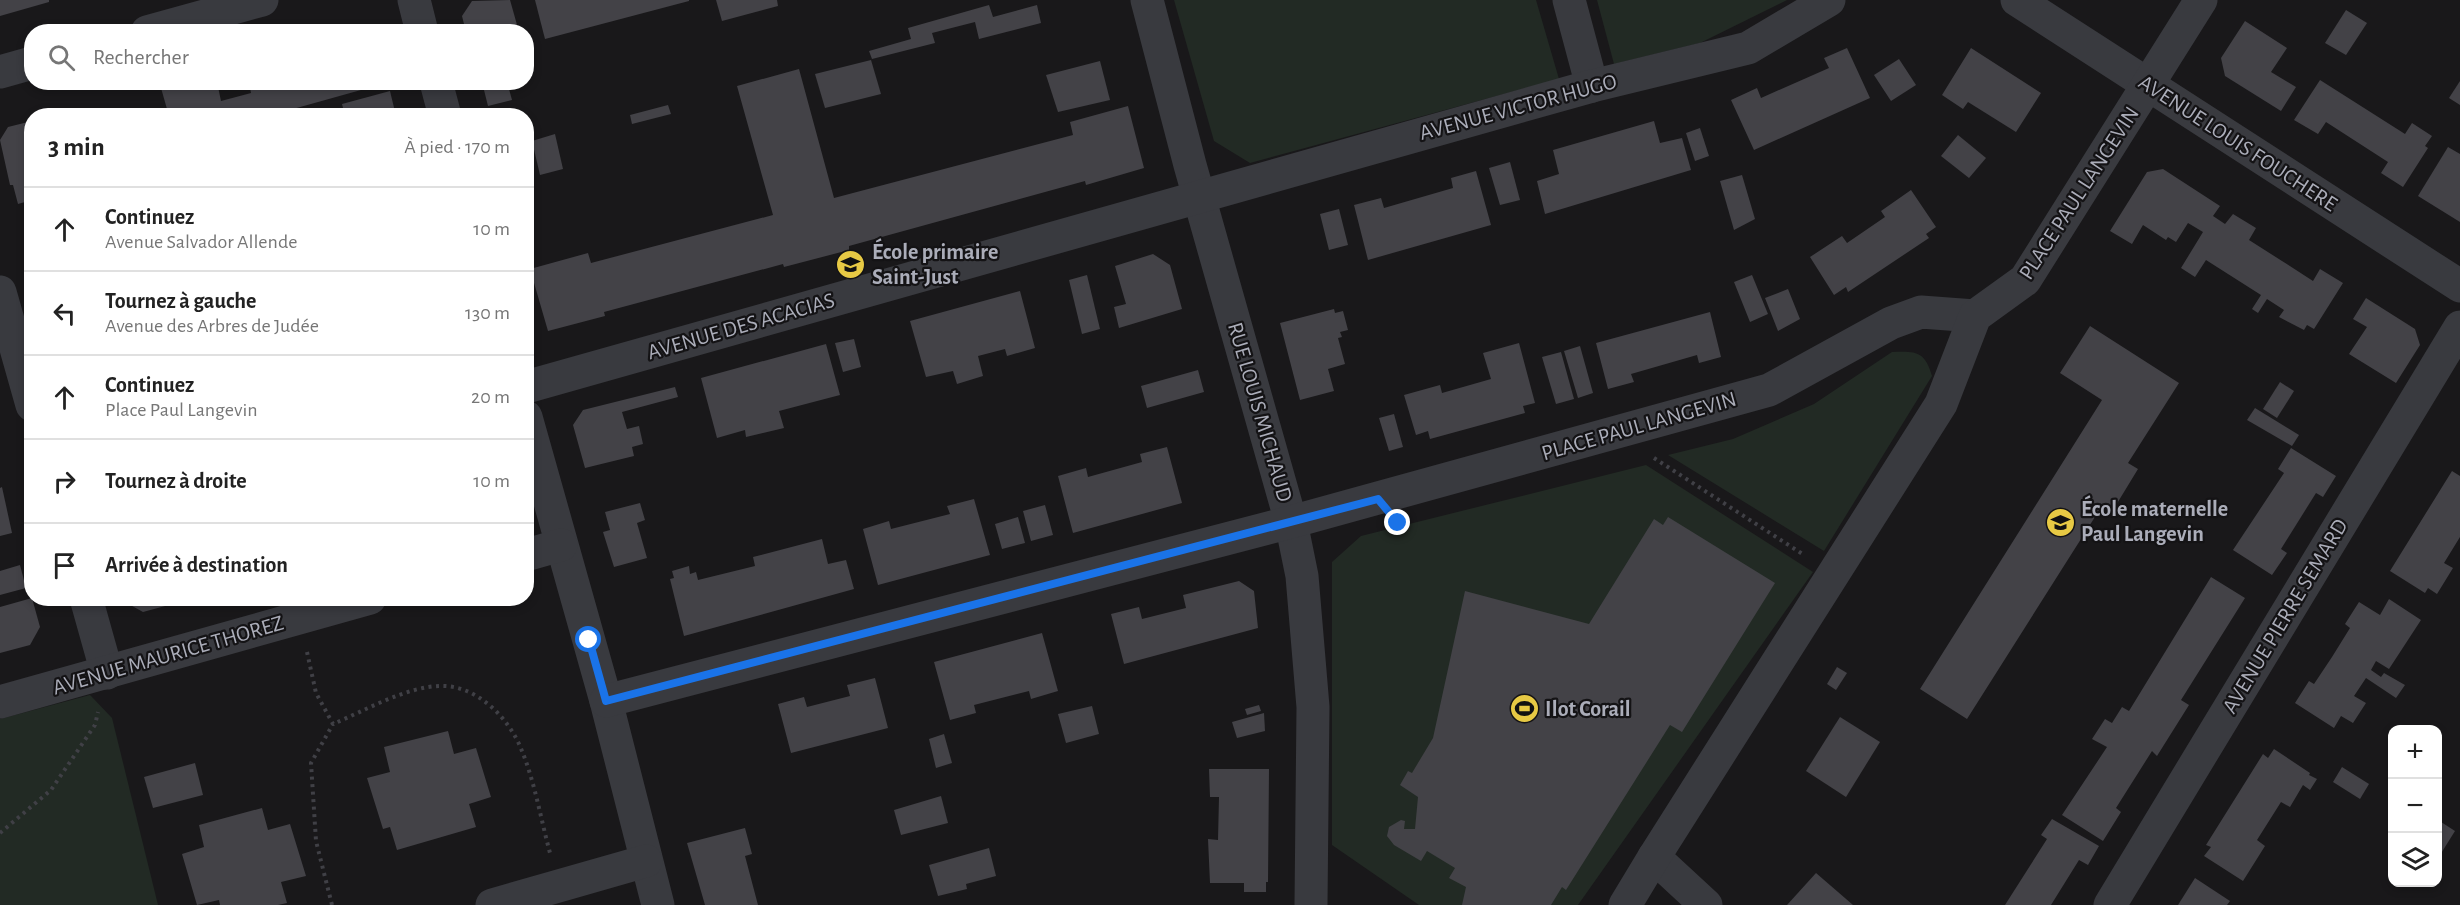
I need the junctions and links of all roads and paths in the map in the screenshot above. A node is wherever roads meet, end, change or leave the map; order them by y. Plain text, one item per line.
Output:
1 (262, 0) edge
2 (414, 0) edge
3 (1147, 0) edge
4 (1569, 0) edge
5 (1829, 0) edge
6 (2017, 0) edge
7 (2201, 0) edge
8 (176, 24) edge
9 (420, 24) edge
10 (24, 65) edge
11 (0, 72) edge
12 (2148, 85) junction
13 (1592, 86) junction
14 (438, 90) edge
15 (443, 108) edge
16 (1199, 196) junction
17 (2460, 286) edge
18 (0, 292) edge
19 (1975, 316) junction
20 (2460, 327) edge
21 (24, 377) edge
22 (534, 385) edge
23 (534, 446) edge
24 (1650, 455) dead end
25 (1292, 522) junction
26 (561, 545) junction
27 (534, 553) edge
28 (1834, 574) junction
29 (88, 606) edge
30 (342, 606) edge
31 (299, 618) junction
32 (107, 673) junction
33 (606, 701) junction
34 (0, 702) edge
35 (333, 724) junction
36 (0, 833) edge
37 (1654, 857) junction
38 (646, 861) junction
39 (559, 886) junction
40 (332, 905) edge
41 (492, 905) edge
42 (658, 905) edge
43 (1311, 905) edge
44 (1625, 905) edge
45 (1706, 905) edge
46 (2110, 905) edge

1 - 8 street
2 - 9 street
3 - 16 street, RUE LOUIS MICHAUD
4 - 13 street
5 - 13 street, AVENUE VICTOR HUGO
6 - 12 street, AVENUE LOUIS FOUCHERE
7 - 12 street, PLACE PAUL LANGEVIN
10 - 11 street
12 - 17 street, AVENUE LOUIS FOUCHERE
12 - 19 street, PLACE PAUL LANGEVIN
13 - 16 street, AVENUE VICTOR HUGO
14 - 15 street
16 - 22 street, AVENUE DES ACACIAS
16 - 25 street, RUE LOUIS MICHAUD
18 - 21 street
19 - 25 street, PLACE PAUL LANGEVIN
19 - 28 street
20 - 46 street, AVENUE PIERRE SEMARD
23 - 26 street
24 - 28 path
25 - 33 street, PLACE PAUL LANGEVIN
25 - 43 street, RUE LOUIS MICHAUD
26 - 27 street
26 - 33 street
28 - 37 street
29 - 32 street
30 - 31 street, AVENUE MAURICE THOREZ
31 - 32 street, AVENUE MAURICE THOREZ
31 - 35 path
32 - 34 street, AVENUE MAURICE THOREZ
32 - 36 path
33 - 38 street
35 - 39 path
35 - 40 path
37 - 44 street
37 - 45 street
38 - 39 street
38 - 42 street
39 - 41 street

